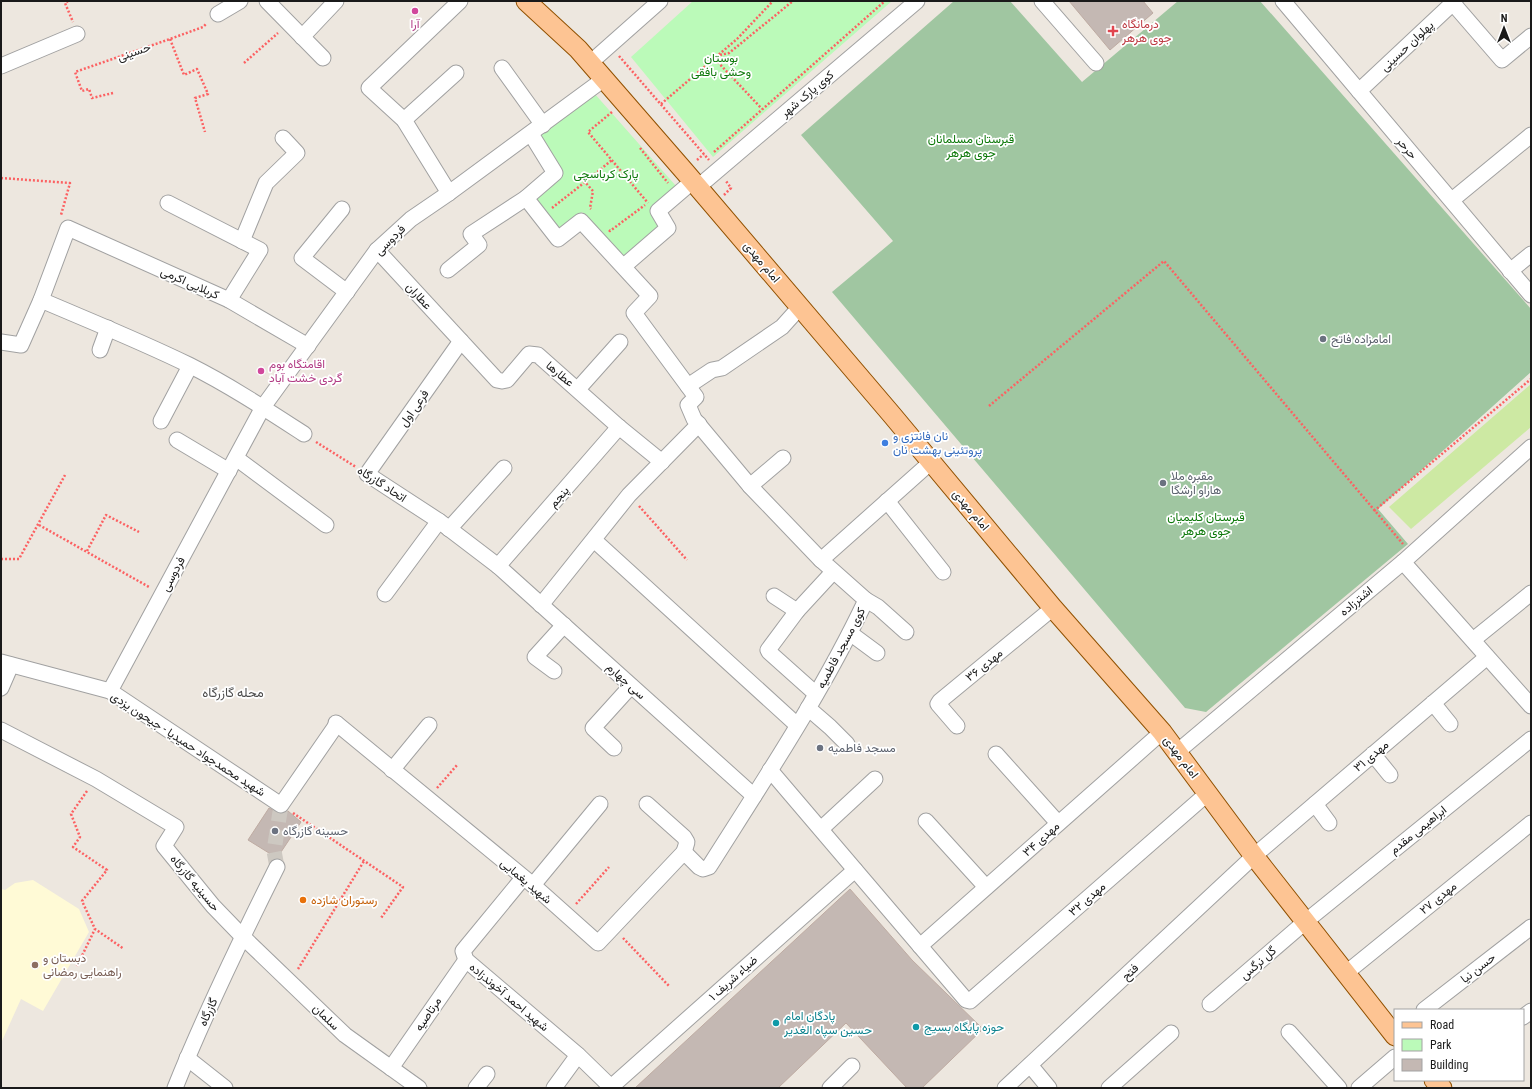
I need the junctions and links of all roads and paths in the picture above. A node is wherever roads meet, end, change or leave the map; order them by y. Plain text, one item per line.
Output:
1 (68, 1) edge
2 (240, 1) edge
3 (267, 1) edge
4 (336, 1) edge
5 (460, 1) edge
6 (526, 1) edge
7 (773, 1) edge
8 (793, 1) edge
9 (885, 1) edge
10 (917, 1) edge
11 (1042, 1) edge
12 (1283, 1) edge
13 (657, 2) edge
14 (1453, 2) edge
15 (218, 14) joint
16 (289, 24) junction
17 (77, 34) joint
18 (1531, 36) edge
19 (302, 37) junction
20 (170, 39) junction
21 (609, 46) junction
22 (719, 55) junction
23 (323, 58) dead end
24 (715, 58) junction
25 (244, 63) dead end
26 (590, 63) junction
27 (1096, 63) dead end
28 (1, 66) edge
29 (502, 68) dead end
30 (456, 73) dead end
31 (604, 79) junction
32 (1359, 91) junction
33 (113, 93) dead end
34 (661, 104) junction
35 (762, 110) junction
36 (612, 112) dead end
37 (404, 120) junction
38 (775, 122) junction
39 (543, 125) junction
40 (205, 132) dead end
41 (531, 134) junction
42 (1531, 136) edge
43 (283, 138) dead end
44 (707, 158) junction
45 (612, 160) junction
46 (718, 170) junction
47 (1, 178) edge
48 (585, 182) junction
49 (695, 184) junction
50 (449, 193) junction
51 (526, 198) junction
52 (1452, 200) junction
53 (168, 204) dead end
54 (713, 205) junction
55 (653, 207) junction
56 (342, 209) dead end
57 (595, 214) dead end
58 (540, 218) junction
59 (605, 225) dead end
60 (68, 228) junction
61 (242, 241) junction
62 (377, 250) junction
63 (1531, 254) edge
64 (624, 266) junction
65 (448, 270) dead end
66 (1510, 271) junction
67 (347, 292) junction
68 (1531, 295) edge
69 (41, 300) junction
70 (229, 300) junction
71 (800, 308) junction
72 (108, 328) junction
73 (461, 341) junction
74 (1, 342) edge
75 (620, 342) dead end
76 (308, 346) junction
77 (100, 350) dead end
78 (190, 366) junction
79 (1531, 379) edge
80 (688, 386) junction
81 (578, 389) junction
82 (989, 406) dead end
83 (263, 407) junction
84 (161, 421) dead end
85 (696, 421) junction
86 (620, 427) junction
87 (304, 434) joint
88 (177, 440) dead end
89 (1531, 447) edge
90 (783, 458) dead end
91 (662, 462) junction
92 (931, 462) junction
93 (233, 464) junction
94 (504, 468) dead end
95 (367, 474) junction
96 (65, 475) dead end
97 (750, 486) junction
98 (629, 495) junction
99 (887, 502) junction
100 (1374, 510) junction
101 (326, 524) dead end
102 (39, 525) junction
103 (444, 525) junction
104 (139, 532) dead end
105 (594, 540) junction
106 (87, 552) junction
107 (1407, 558) junction
108 (1, 559) edge
109 (687, 560) dead end
110 (821, 560) junction
111 (498, 566) junction
112 (833, 572) junction
113 (943, 572) dead end
114 (1531, 593) edge
115 (162, 594) junction
116 (385, 594) dead end
117 (774, 596) dead end
118 (866, 600) junction
119 (541, 606) junction
120 (1053, 608) junction
121 (796, 611) junction
122 (564, 625) junction
123 (906, 632) dead end
124 (850, 633) junction
125 (1473, 640) junction
126 (877, 652) dead end
127 (1487, 657) junction
128 (6, 663) edge
129 (554, 671) dead end
130 (631, 686) junction
131 (1, 688) edge
132 (110, 691) junction
133 (816, 694) junction
134 (1433, 703) junction
135 (1531, 706) edge
136 (808, 708) junction
137 (1450, 724) dead end
138 (429, 725) dead end
139 (797, 725) junction
140 (957, 726) dead end
141 (1, 730) edge
142 (1162, 732) junction
143 (1531, 739) edge
144 (847, 744) dead end
145 (614, 748) dead end
146 (1177, 752) junction
147 (996, 754) dead end
148 (1373, 754) junction
149 (458, 764) dead end
150 (392, 770) junction
151 (770, 770) junction
152 (1390, 775) dead end
153 (96, 779) junction
154 (875, 779) dead end
155 (1208, 793) junction
156 (754, 796) junction
157 (428, 799) junction
158 (600, 804) dead end
159 (647, 804) dead end
160 (1315, 804) junction
161 (281, 805) junction
162 (926, 821) dead end
163 (1531, 823) edge
164 (1058, 824) junction
165 (1329, 824) dead end
166 (821, 829) junction
167 (684, 852) junction
168 (1254, 856) junction
169 (364, 860) junction
170 (277, 867) tunnel mouth
171 (609, 867) dead end
172 (855, 870) junction
173 (528, 882) junction
174 (986, 887) junction
175 (567, 915) junction
176 (381, 918) dead end
177 (1305, 922) junction
178 (613, 927) junction
179 (1531, 927) edge
180 (95, 929) junction
181 (242, 936) junction
182 (920, 946) junction
183 (124, 949) dead end
184 (466, 960) junction
185 (77, 966) dead end
186 (1346, 973) junction
187 (290, 982) junction
188 (669, 986) dead end
189 (1210, 1004) dead end
190 (1425, 1009) edge
191 (1289, 1032) dead end
192 (1171, 1033) dead end
193 (1394, 1035) edge
194 (578, 1055) junction
195 (187, 1058) junction
196 (1394, 1058) edge
197 (1030, 1065) junction
198 (852, 1066) dead end
199 (391, 1068) junction
200 (487, 1074) dead end
201 (175, 1088) edge
202 (225, 1088) edge
203 (419, 1088) edge
204 (476, 1088) edge
205 (554, 1088) edge
206 (611, 1088) edge
207 (830, 1088) edge
208 (1005, 1088) edge
209 (1049, 1088) edge
210 (1109, 1088) edge
211 (1339, 1088) edge
212 (1359, 1088) edge

1 - 17 path
2 - 15 street
3 - 16 street
4 - 19 street
5 - 37 street
6 - 26 main road, امام مهدی
7 - 22 path
8 - 22 path
9 - 35 path
10 - 38 street, کوی پارک شهر
11 - 27 street
12 - 32 street, حرحر
13 - 21 street
14 - 18 street
14 - 32 street, پهلوان حسینی
15 - 20 path, حسینی
16 - 19 street
16 - 25 path
17 - 28 street
19 - 23 street
20 - 33 path, حسینی
20 - 40 path
21 - 26 street
21 - 34 path
22 - 24 path
24 - 34 path
24 - 35 path
26 - 31 main road, امام مهدی
29 - 39 street
30 - 37 street
31 - 39 street, فردوسی
31 - 49 main road, امام مهدی
32 - 52 street, حرحر
34 - 44 path
35 - 38 path
35 - 44 path
36 - 45 path
37 - 50 street
38 - 46 street, کوی پارک شهر
39 - 41 street, فردوسی
41 - 50 street, فردوسی
41 - 51 street
42 - 52 street
43 - 61 street
44 - 46 path
45 - 48 path
45 - 55 path
46 - 49 street, کوی پارک شهر
46 - 54 path
47 - 60 path
48 - 57 path
48 - 58 path
49 - 54 main road, امام مهدی
49 - 55 street, کوی پارک شهر
50 - 62 street, فردوسی
51 - 58 street
51 - 65 street
52 - 66 street, حرحر
53 - 61 street
54 - 71 main road, امام مهدی
55 - 59 path
55 - 64 street
56 - 67 street
58 - 64 street
60 - 69 street
60 - 70 street, کربلایی اکرمی
61 - 70 street
62 - 67 street, فردوسی
62 - 73 street, عطاران
63 - 66 street
64 - 80 street
66 - 68 street, حرحر
67 - 76 street, فردوسی
69 - 72 street
69 - 74 street
70 - 76 street, کربلایی اکرمی
71 - 80 street
71 - 92 main road, امام مهدی
72 - 77 street
72 - 78 street
73 - 81 street, عطارها
73 - 95 street, فرعی اول
75 - 81 street
76 - 83 street, فردوسی
78 - 83 street
78 - 84 street
79 - 100 path
80 - 85 street
81 - 86 street, عطارها
82 - 100 path
83 - 87 street
83 - 93 street, فردوسی
85 - 91 street
85 - 97 street, کوی مسجد فاطمیه
86 - 91 street, عطارها
86 - 111 street, پنجم
87 - 95 path, اتحاد گازرگاه
88 - 93 street
89 - 107 street, اشترزاده
90 - 97 street
91 - 98 street
92 - 99 street
92 - 120 main road, امام مهدی
93 - 101 street
93 - 115 street, فردوسی
94 - 103 street
95 - 103 street, اتحاد گازرگاه
96 - 102 path
97 - 110 street, کوی مسجد فاطمیه
98 - 105 street
98 - 109 path
99 - 110 street
99 - 113 street
100 - 107 path
102 - 106 path
102 - 108 path
103 - 111 street, اتحاد گازرگاه
103 - 116 street
104 - 106 path
105 - 119 street
105 - 139 street
106 - 115 path
107 - 125 street
107 - 146 street, اشترزاده
110 - 112 street, کوی مسجد فاطمیه
111 - 119 street, سی چهارم
112 - 118 street, کوی مسجد فاطمیه
112 - 121 street
114 - 125 street
115 - 132 street, فردوسی
117 - 121 street
118 - 123 street
118 - 124 street, کوی مسجد فاطمیه
119 - 122 street, سی چهارم
120 - 140 street, مهدی ۳۶
120 - 142 main road, امام مهدی
121 - 133 street
122 - 129 street
122 - 130 street, سی چهارم
124 - 126 street
124 - 133 street, کوی مسجد فاطمیه
125 - 127 street
127 - 134 street, مهدی ۳۱
127 - 135 street
128 - 131 street
128 - 132 street, شهيد محمدجواد حميديا - جيحون یزدی
130 - 145 street
130 - 156 street, سی چهارم
132 - 161 street, شهيد محمدجواد حميديا - جيحون یزدی
133 - 136 street, کوی مسجد فاطمیه
134 - 137 street
134 - 148 street, مهدی ۳۱
136 - 139 street, کوی مسجد فاطمیه
136 - 144 street
138 - 150 street
139 - 151 street, کوی مسجد فاطمیه
141 - 153 street, حسینیه گازرگاه
142 - 146 main road, امام مهدی
142 - 164 street, مهدی ۳۴
143 - 177 street, ابراهیمی مقدم
146 - 155 main road, امام مهدی
147 - 164 street
148 - 152 street
148 - 160 street, مهدی ۳۱
149 - 157 path
150 - 157 street, شهید یغمایی
150 - 161 street, شهید یغمایی
151 - 156 street, کوی مسجد فاطمیه
151 - 166 street
153 - 180 path
153 - 181 street, حسینیه گازرگاه
154 - 166 street
155 - 168 main road, امام مهدی
155 - 182 street, مهدی ۳۲
156 - 167 street, کوی مسجد فاطمیه
157 - 173 street, شهید یغمایی
158 - 173 street
159 - 167 street
160 - 165 street
160 - 168 street, مهدی ۳۱
161 - 169 path
162 - 174 street
163 - 186 street, مهدی ۲۷
164 - 174 street, مهدی ۳۴
166 - 172 street
167 - 178 street, شهید یغمایی
168 - 177 main road, امام مهدی
168 - 197 street, فتح
169 - 176 path
169 - 187 path
170 - 181 street
171 - 175 path
172 - 182 street
172 - 206 street, ضیاء شریف ۱
173 - 175 street, شهید یغمایی
173 - 184 street, شهید احمد آخوندزاده
174 - 182 street, مهدی ۳۴
175 - 178 street, شهید یغمایی
177 - 186 main road, امام مهدی
177 - 189 street, گل نرگس
178 - 188 path
179 - 190 street, حسن نیا
180 - 183 path
180 - 185 path
181 - 187 street, سلمان
181 - 195 street, گازرگاه
184 - 194 street, شهید احمد آخوندزاده
184 - 199 street, مرتاصیه
186 - 193 main road, امام مهدی
187 - 199 street, سلمان
191 - 211 street
192 - 210 street
194 - 205 street
194 - 206 street, شهید احمد آخوندزاده
195 - 201 street, گازرگاه
195 - 202 street
196 - 212 street
197 - 208 street, فتح
197 - 209 street
198 - 207 street
199 - 203 street, سلمان
200 - 204 street

